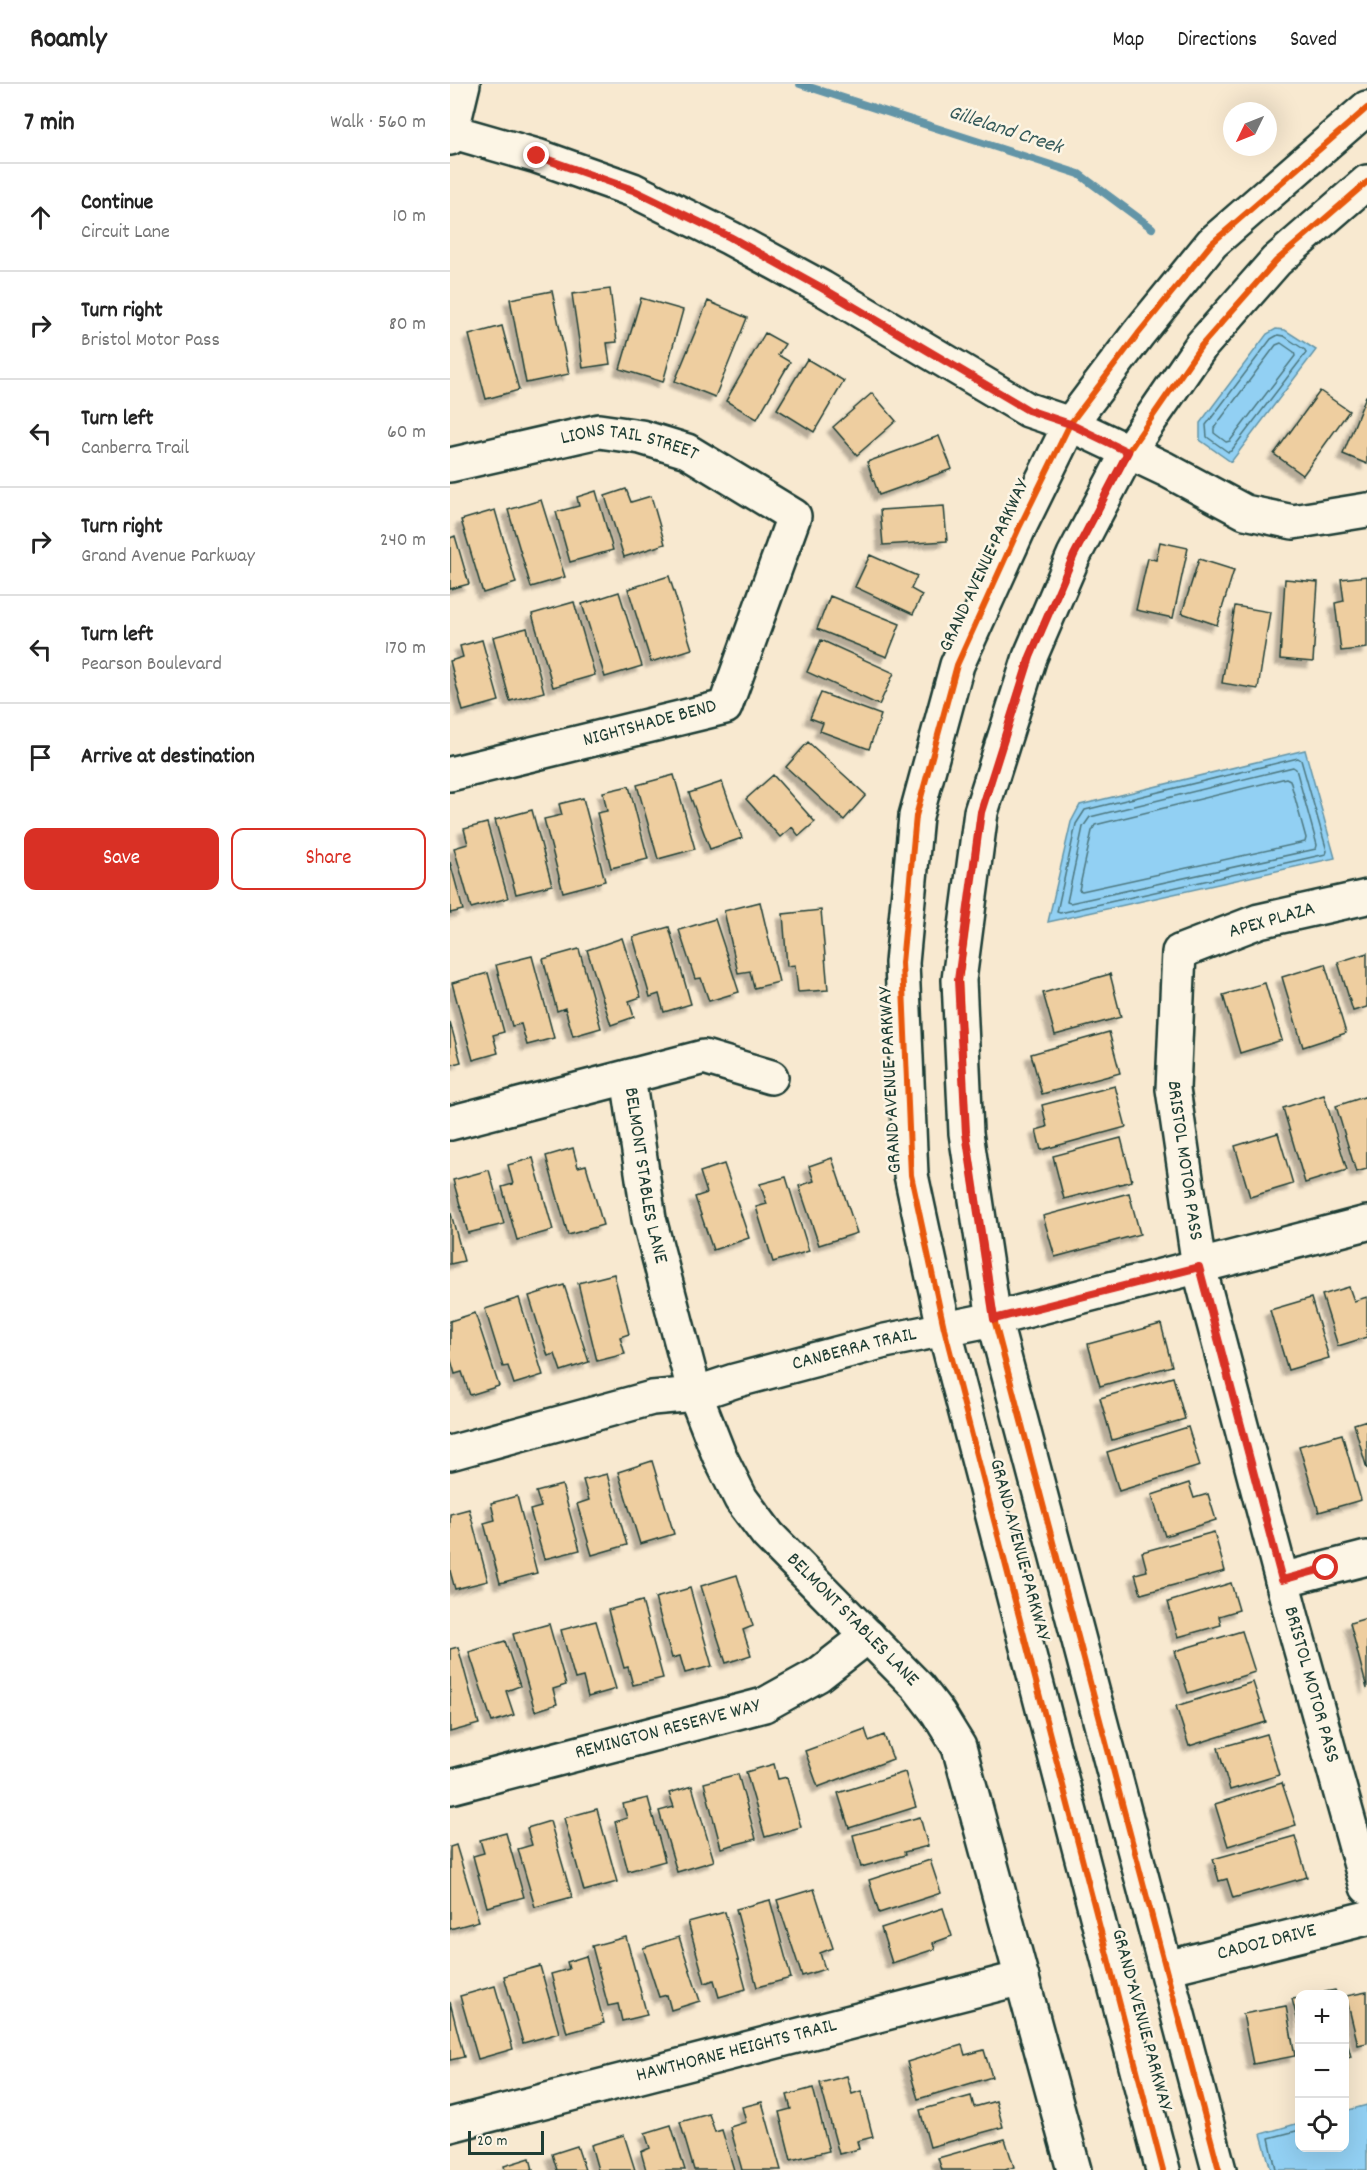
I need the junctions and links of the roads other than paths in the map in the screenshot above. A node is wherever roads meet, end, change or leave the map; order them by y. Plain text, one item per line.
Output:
1 (463, 84) edge
2 (1367, 108) edge
3 (451, 133) edge
4 (1367, 182) edge
5 (1070, 424) junction
6 (1128, 452) junction
7 (450, 465) edge
8 (1367, 510) edge
9 (794, 516) joint
10 (450, 774) edge
11 (1367, 897) edge
12 (1179, 952) joint
13 (628, 1077) junction
14 (771, 1077) dead end
15 (450, 1123) edge
16 (1367, 1223) edge
17 (1199, 1267) junction
18 (994, 1319) junction
19 (944, 1328) junction
20 (695, 1394) junction
21 (450, 1453) edge
22 (1367, 1557) edge
23 (1282, 1580) junction
24 (868, 1636) junction
25 (450, 1787) edge
26 (1367, 1887) edge
27 (1367, 1917) edge
28 (1166, 1968) junction
29 (1022, 1978) junction
30 (450, 2125) edge
31 (1074, 2170) edge
32 (1163, 2170) edge
33 (1219, 2170) edge

1 - 3 street
2 - 5 street, GRAND AVENUE PARKWAY
3 - 5 street
4 - 6 street, GRAND AVENUE PARKWAY
5 - 6 street
5 - 19 street, GRAND AVENUE PARKWAY
6 - 8 street
6 - 18 street, GRAND AVENUE PARKWAY
7 - 9 street, LIONS TAIL STREET
9 - 10 street, NIGHTSHADE BEND
11 - 12 street, APEX PLAZA
12 - 17 street, BRISTOL MOTOR PASS
13 - 14 street
13 - 15 street
13 - 20 street, BELMONT STABLES LANE
16 - 17 street, CANBERRA TRAIL
17 - 18 street, CANBERRA TRAIL
17 - 23 street, BRISTOL MOTOR PASS
18 - 19 street, CANBERRA TRAIL
18 - 28 street, GRAND AVENUE PARKWAY
19 - 20 street, CANBERRA TRAIL
19 - 32 street, GRAND AVENUE PARKWAY
20 - 21 street, CANBERRA TRAIL
20 - 24 street, BELMONT STABLES LANE
22 - 23 street
23 - 26 street, BRISTOL MOTOR PASS
24 - 25 street, REMINGTON RESERVE WAY
24 - 29 street, BELMONT STABLES LANE
27 - 28 street, CADOZ DRIVE
28 - 33 street, GRAND AVENUE PARKWAY
29 - 30 street, HAWTHORNE HEIGHTS TRAIL
29 - 31 street, BELMONT STABLES LANE

